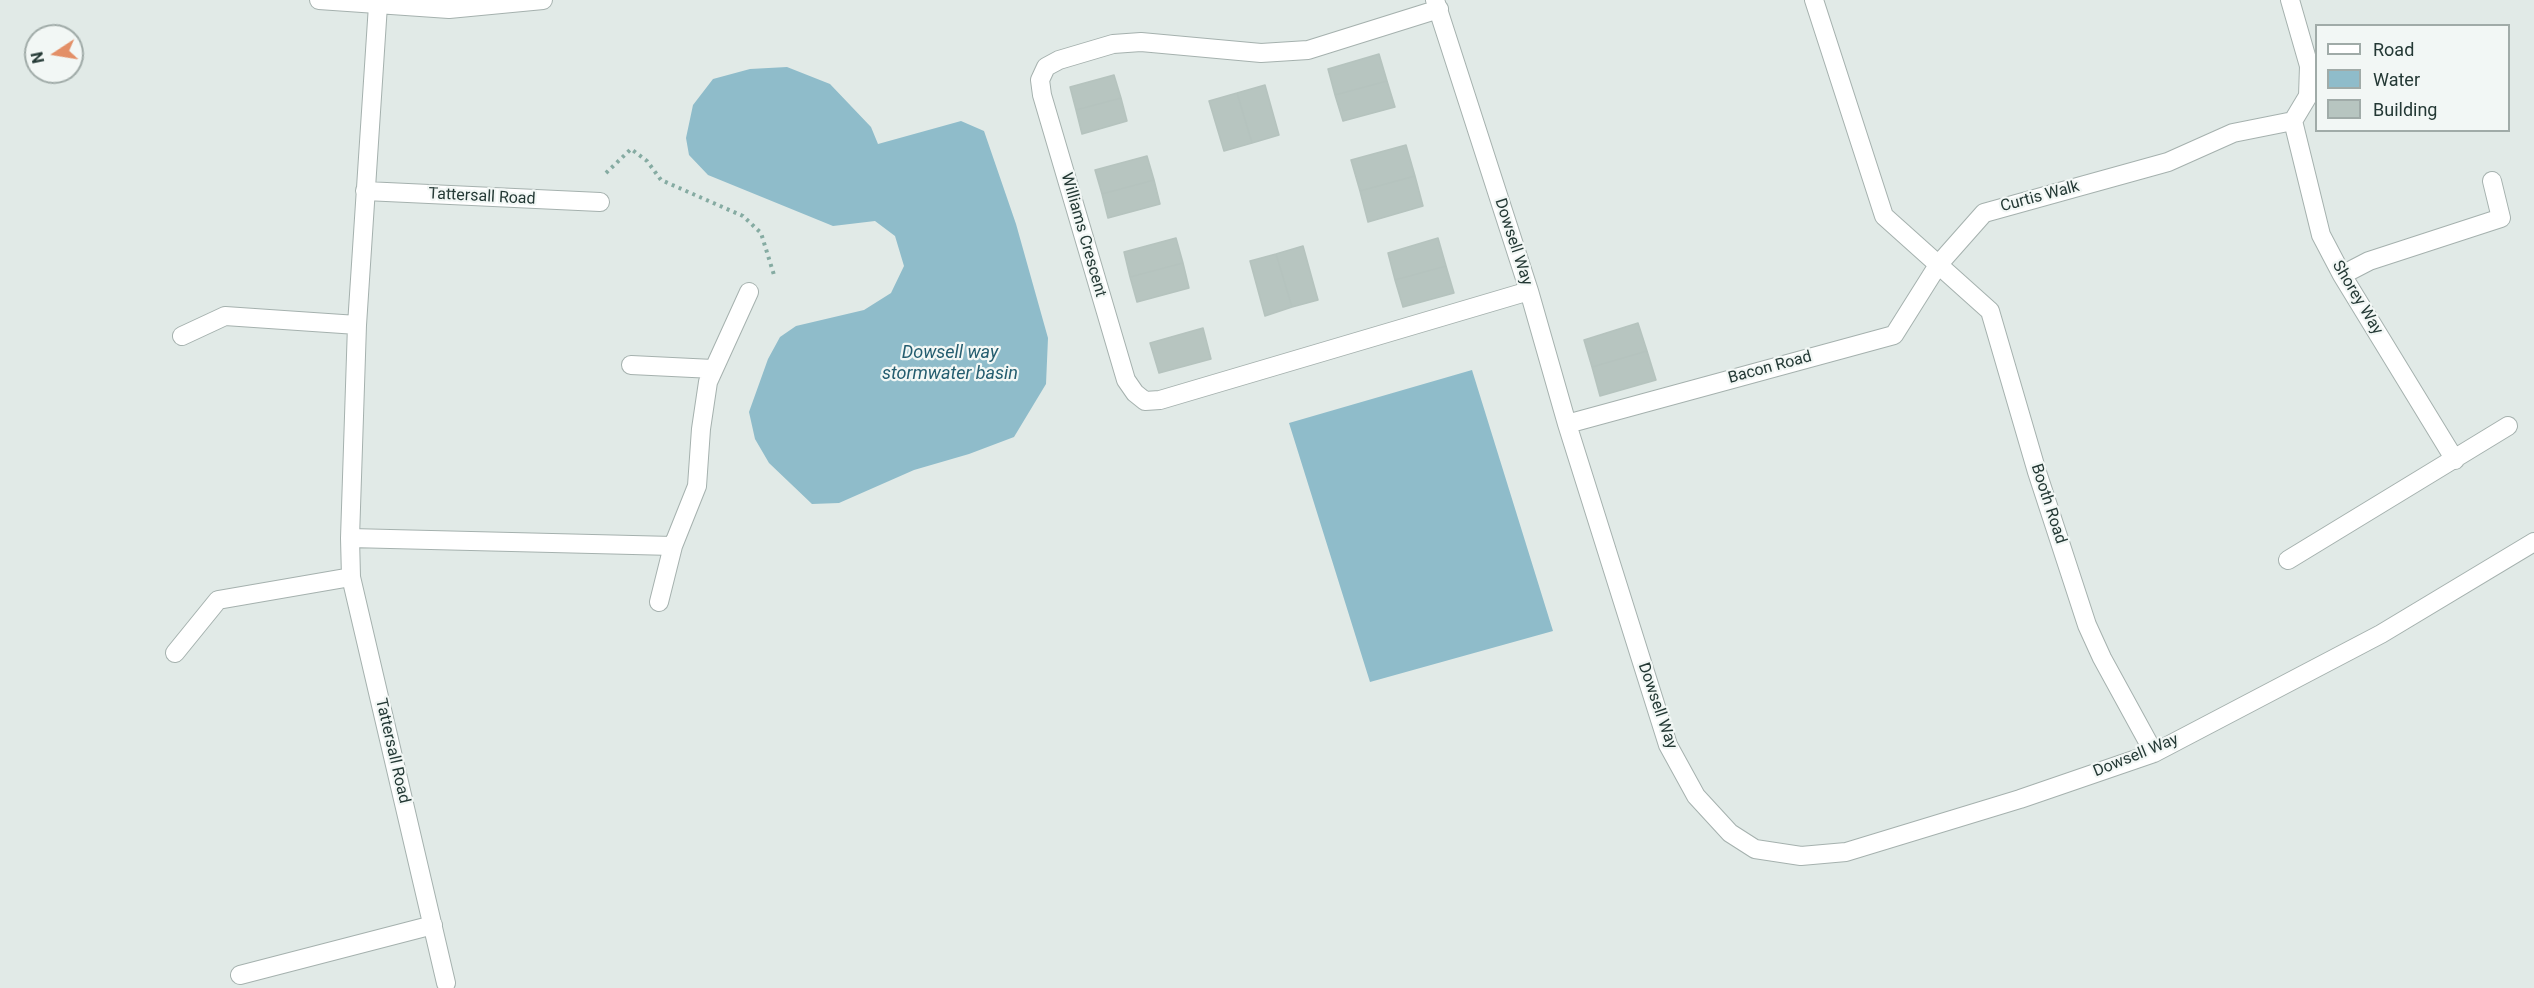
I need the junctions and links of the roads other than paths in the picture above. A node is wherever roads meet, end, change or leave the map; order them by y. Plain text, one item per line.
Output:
1 (319, 0) edge
2 (543, 0) edge
3 (1814, 0) edge
4 (2290, 0) edge
5 (510, 2) edge
6 (378, 5) junction
7 (1437, 5) edge
8 (2293, 121) junction
9 (2492, 181) dead end
10 (364, 191) junction
11 (600, 202) dead end
12 (1938, 265) junction
13 (2342, 275) junction
14 (1529, 291) junction
15 (749, 292) dead end
16 (357, 325) junction
17 (182, 336) dead end
18 (631, 364) dead end
19 (713, 369) junction
20 (1567, 424) junction
21 (2508, 426) dead end
22 (2455, 460) junction
23 (350, 538) junction
24 (2534, 542) edge
25 (673, 546) junction
26 (2288, 560) dead end
27 (351, 577) junction
28 (658, 602) dead end
29 (175, 652) dead end
30 (2154, 753) junction
31 (433, 925) junction
32 (240, 975) dead end
33 (446, 983) dead end

1 - 6 street
2 - 5 street
3 - 12 street
4 - 8 street
5 - 6 street
6 - 10 street, Tattersall Road
7 - 14 street, Dowsell Way
7 - 14 street, Williams Crescent
8 - 12 street, Curtis Walk
8 - 13 street, Shorey Way
9 - 13 street
10 - 11 street, Tattersall Road
10 - 16 street, Tattersall Road
12 - 20 street, Bacon Road
12 - 30 street, Booth Road
13 - 22 street, Shorey Way
14 - 20 street, Dowsell Way
15 - 19 street
16 - 17 street
16 - 23 street, Tattersall Road
18 - 19 street
19 - 25 street
20 - 30 street, Dowsell Way
21 - 22 street
22 - 26 street
23 - 25 street
23 - 27 street, Tattersall Road
24 - 30 street, Dowsell Way
25 - 28 street
27 - 29 street
27 - 31 street, Tattersall Road
31 - 32 street
31 - 33 street, Tattersall Road

